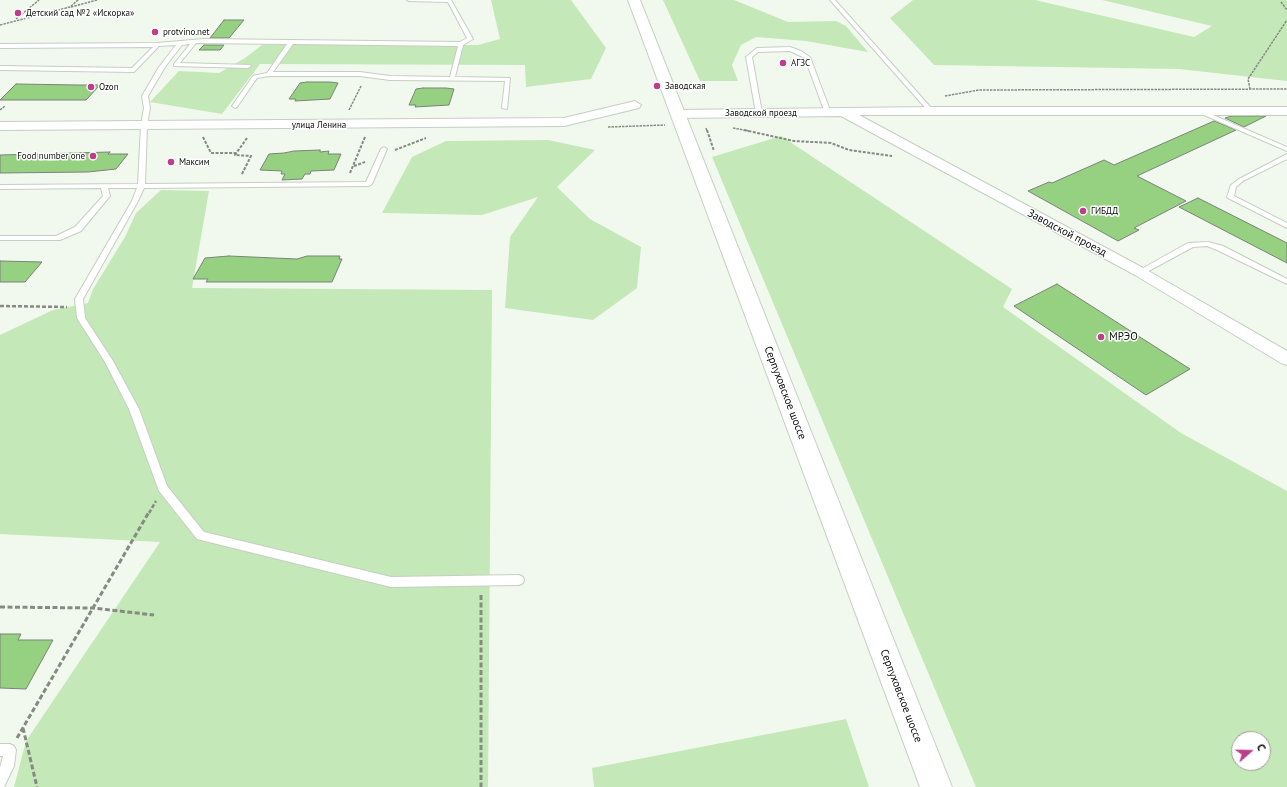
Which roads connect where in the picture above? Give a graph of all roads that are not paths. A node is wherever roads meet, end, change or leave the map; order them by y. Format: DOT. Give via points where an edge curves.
graph roads {
  1 [pos="409,0"];
  2 [pos="449,0"];
  3 [pos="634,0"];
  4 [pos="832,0"];
  5 [pos="194,42"];
  6 [pos="291,42"];
  7 [pos="180,43"];
  8 [pos="461,44"];
  9 [pos="157,45"];
  10 [pos="0,46"];
  11 [pos="248,66"];
  12 [pos="0,68"];
  13 [pos="269,74"];
  14 [pos="452,79"];
  15 [pos="635,105"];
  16 [pos="235,106"];
  17 [pos="505,108"];
  18 [pos="931,111"];
  19 [pos="1199,111"];
  20 [pos="1287,111"];
  21 [pos="759,113"];
  22 [pos="828,113"];
  23 [pos="844,113"];
  24 [pos="676,114"];
  25 [pos="144,125"];
  26 [pos="0,126"];
  27 [pos="1287,149"];
  28 [pos="387,150"];
  29 [pos="1287,156"];
  30 [pos="104,186"];
  31 [pos="141,186"];
  32 [pos="0,187"];
  33 [pos="1287,226"];
  34 [pos="0,238"];
  35 [pos="1140,272"];
  36 [pos="1287,282"];
  37 [pos="1287,360"];
  38 [pos="519,580"];
  39 [pos="5,750"];
  40 [pos="0,782"];
  41 [pos="936,787"];
  1 -- 2 [label="lane"];
  2 -- 8 [label="lane" via="470,39"];
  3 -- 24 [label="main road, Серпуховское шоссе"];
  4 -- 18 [label="lane"];
  5 -- 6 [label="lane"];
  5 -- 7 [label="lane"];
  5 -- 11 [label="lane" via="176,65"];
  6 -- 8 [label="lane"];
  6 -- 13 [label="lane"];
  7 -- 9 [label="lane"];
  7 -- 25 [label="lane" via="162,66 145,96"];
  8 -- 14 [label="lane"];
  9 -- 10 [label="lane"];
  9 -- 12 [label="lane" via="134,70"];
  13 -- 14 [label="lane"];
  13 -- 16 [label="lane" via="255,77"];
  14 -- 17 [label="lane" via="508,79"];
  15 -- 25 [label="street, улица Ленина" via="564,122"];
  18 -- 19 [label="street, Заводской проезд"];
  18 -- 23 [label="street, Заводской проезд"];
  19 -- 20 [label="street, Заводской проезд"];
  19 -- 27 [label="lane"];
  21 -- 22 [label="street, Заводской проезд"];
  21 -- 22 [label="lane" via="750,57 757,50 790,49 807,57"];
  21 -- 24 [label="street, Заводской проезд"];
  22 -- 23 [label="street, Заводской проезд"];
  23 -- 35 [label="street, Заводской проезд"];
  24 -- 41 [label="main road, Серпуховское шоссе"];
  25 -- 26 [label="street, улица Ленина"];
  25 -- 31 [label="lane"];
  28 -- 31 [label="lane" via="369,184"];
  29 -- 33 [label="lane" via="1241,180 1233,186 1230,196"];
  30 -- 31 [label="lane"];
  30 -- 32 [label="lane"];
  30 -- 34 [label="lane" via="107,196 78,229 57,238"];
  31 -- 38 [label="lane" via="80,299 81,318 109,361 134,409 163,488 201,536 391,582"];
  35 -- 36 [label="lane" via="1191,245 1203,244 1220,248"];
  35 -- 37 [label="street, Заводской проезд"];
  39 -- 40 [label="lane" via="8,766"];
}
